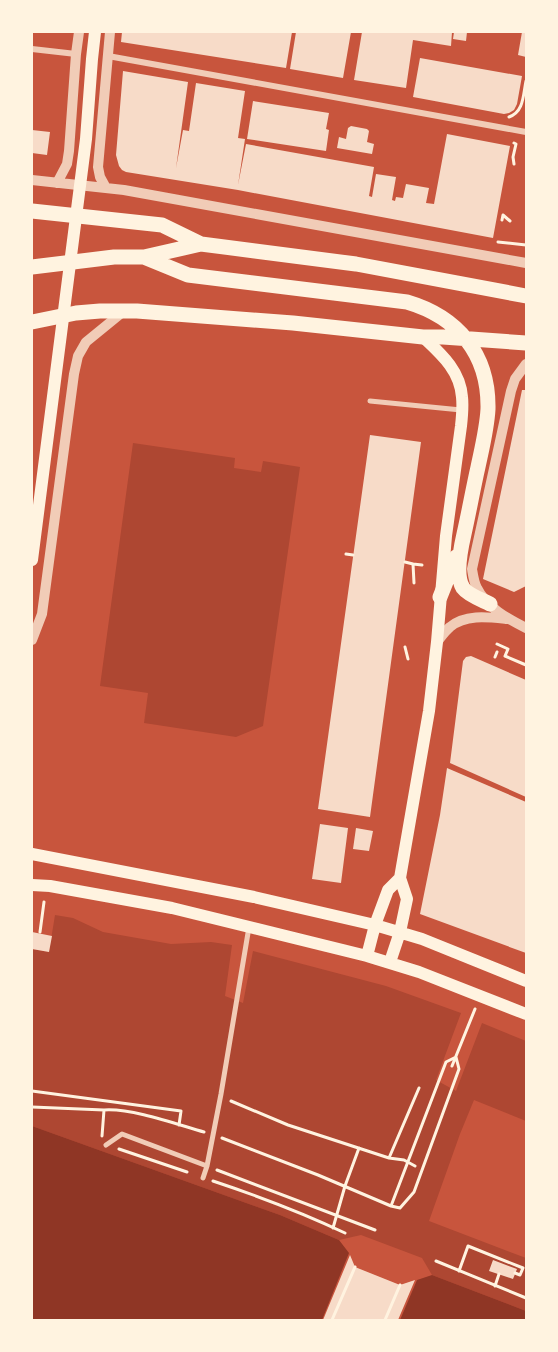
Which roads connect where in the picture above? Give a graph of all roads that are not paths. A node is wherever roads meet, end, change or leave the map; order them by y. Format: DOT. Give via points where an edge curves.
graph roads {
  1 [pos="79,32"];
  2 [pos="95,32"];
  3 [pos="110,32"];
  4 [pos="32,49"];
  5 [pos="76,54"];
  6 [pos="108,56"];
  7 [pos="526,132"];
  8 [pos="69,151"];
  9 [pos="99,154"];
  10 [pos="32,180"];
  11 [pos="57,183"];
  12 [pos="106,188"];
  13 [pos="32,211"];
  14 [pos="201,244"];
  15 [pos="144,257"];
  16 [pos="526,262"];
  17 [pos="32,267"];
  18 [pos="526,297"];
  19 [pos="124,310"];
  20 [pos="32,322"];
  21 [pos="423,338"];
  22 [pos="526,343"];
  23 [pos="526,364"];
  24 [pos="370,401"];
  25 [pos="462,410"];
  26 [pos="462,544"];
  27 [pos="32,560"];
  28 [pos="440,597"];
  29 [pos="490,604"];
  30 [pos="507,619"];
  31 [pos="526,627"];
  32 [pos="32,640"];
  33 [pos="437,642"];
  34 [pos="32,854"];
  35 [pos="32,876"];
  36 [pos="400,878"];
  37 [pos="32,885"];
  38 [pos="50,886"];
  39 [pos="375,925"];
  40 [pos="249,927"];
  41 [pos="400,932"];
  42 [pos="368,956"];
  43 [pos="390,962"];
  44 [pos="526,981"];
  45 [pos="526,1014"];
  46 [pos="106,1145"];
  47 [pos="207,1166"];
  48 [pos="203,1178"];
  1 -- 5 [label="street"];
  2 -- 27 [label="main road" via="86,139"];
  3 -- 6 [label="street"];
  4 -- 5 [label="street"];
  5 -- 8 [label="street"];
  6 -- 7 [label="street"];
  6 -- 9 [label="street"];
  8 -- 9 [label="street" via="78,162 86,163"];
  8 -- 11 [label="street"];
  9 -- 12 [label="street" via="98,168"];
  10 -- 11 [label="street"];
  11 -- 12 [label="street"];
  12 -- 16 [label="street"];
  13 -- 14 [label="highway" via="162,225"];
  14 -- 15 [label="highway"];
  14 -- 18 [label="highway" via="356,264"];
  15 -- 17 [label="highway"];
  15 -- 26 [label="highway" via="188,275 394,299 442,317 462,334 481,364 488,396 487,423"];
  19 -- 20 [label="highway" via="76,313"];
  19 -- 21 [label="highway"];
  19 -- 32 [label="street" via="86,342 78,356 42,614"];
  21 -- 22 [label="highway"];
  21 -- 25 [label="main road" via="453,367 461,390"];
  23 -- 29 [label="street" via="511,391 472,569 477,589"];
  24 -- 25 [label="street"];
  25 -- 28 [label="main road"];
  26 -- 28 [label="highway"];
  26 -- 29 [label="highway" via="459,579 463,588"];
  28 -- 33 [label="main road"];
  29 -- 30 [label="street"];
  30 -- 31 [label="street"];
  30 -- 33 [label="street" via="462,620 450,626"];
  33 -- 36 [label="main road"];
  34 -- 39 [label="main road"];
  35 -- 38 [label="main road"];
  36 -- 39 [label="main road" via="388,891"];
  36 -- 41 [label="main road" via="407,899"];
  37 -- 38 [label="main road"];
  38 -- 40 [label="main road" via="172,908"];
  39 -- 41 [label="main road"];
  39 -- 42 [label="main road"];
  40 -- 42 [label="main road"];
  40 -- 47 [label="street"];
  41 -- 43 [label="main road"];
  41 -- 44 [label="main road"];
  42 -- 43 [label="main road"];
  43 -- 45 [label="main road"];
  46 -- 47 [label="street" via="122,1134"];
  47 -- 48 [label="street"];
}
